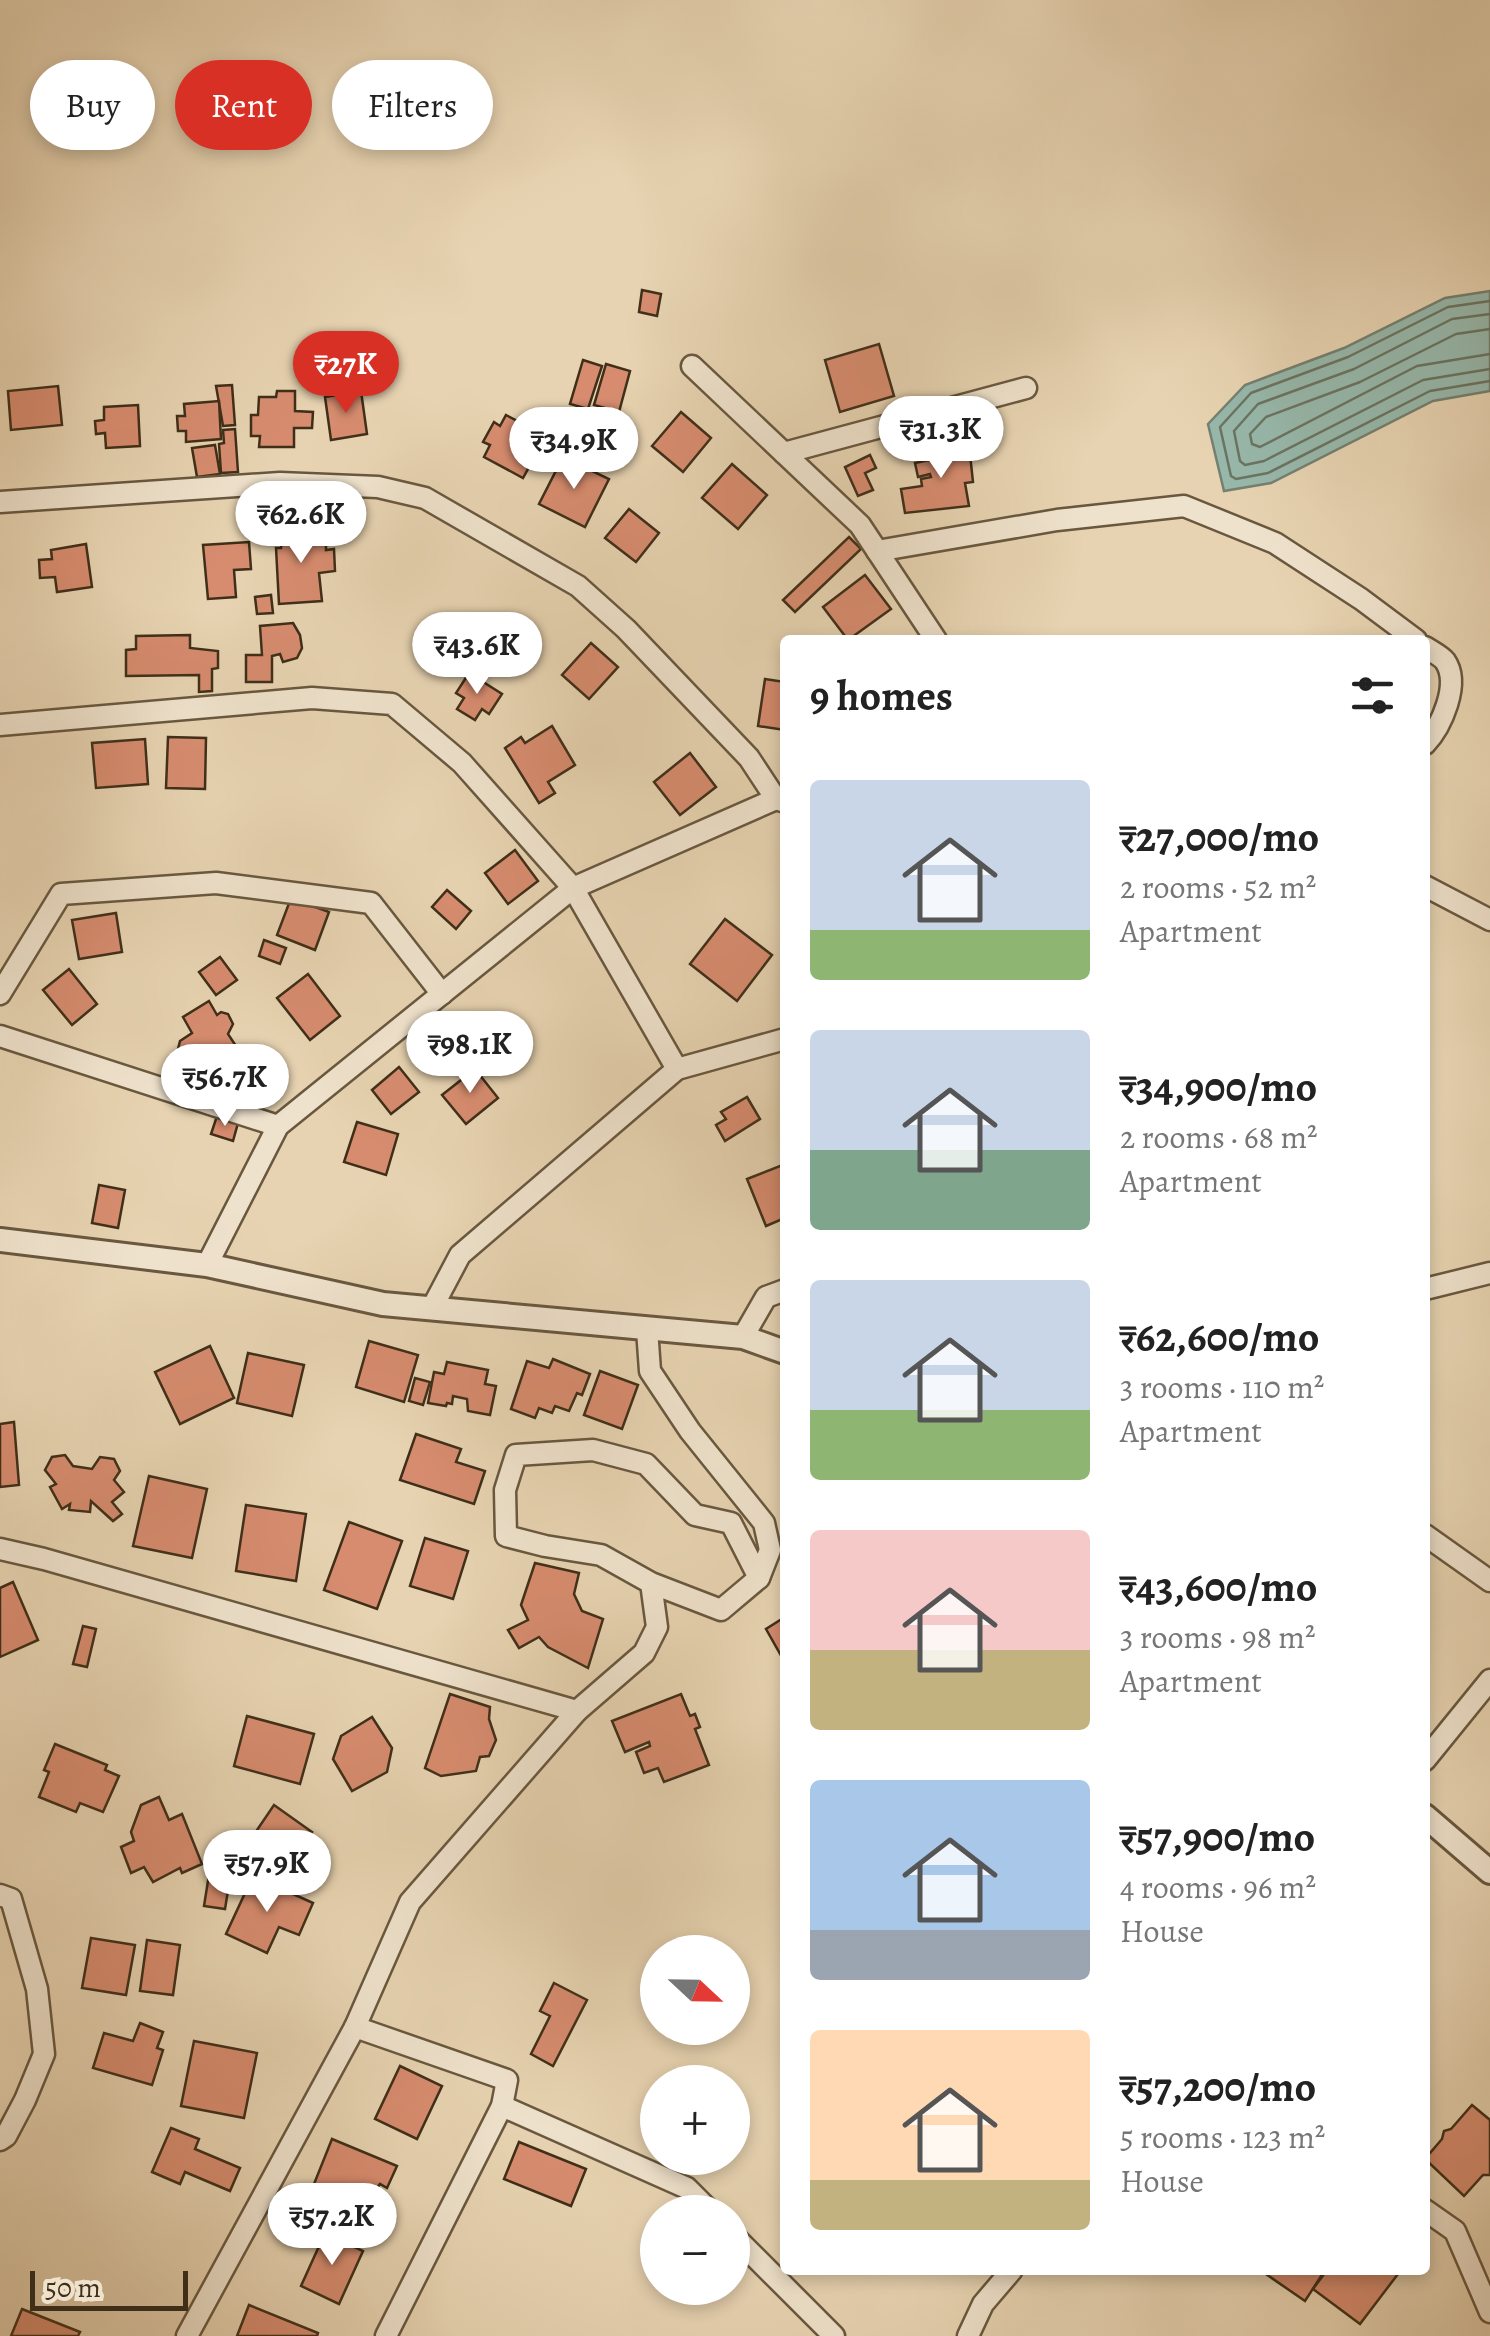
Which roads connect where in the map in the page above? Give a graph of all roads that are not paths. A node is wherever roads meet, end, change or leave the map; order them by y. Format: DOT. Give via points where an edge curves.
graph roads {
  1 [pos="692,366"];
  2 [pos="1026,388"];
  3 [pos="784,454"];
  4 [pos="0,502"];
  5 [pos="877,551"];
  6 [pos="933,635"];
  7 [pos="1409,635"];
  8 [pos="1430,650"];
  9 [pos="0,725"];
  10 [pos="1430,739"];
  11 [pos="780,799"];
  12 [pos="780,800"];
  13 [pos="573,888"];
  14 [pos="1430,889"];
  15 [pos="1490,920"];
  16 [pos="0,994"];
  17 [pos="442,994"];
  18 [pos="0,1036"];
  19 [pos="780,1040"];
  20 [pos="676,1070"];
  21 [pos="278,1126"];
  22 [pos="0,1240"];
  23 [pos="207,1266"];
  24 [pos="1490,1273"];
  25 [pos="1430,1288"];
  26 [pos="780,1292"];
  27 [pos="432,1308"];
  28 [pos="646,1329"];
  29 [pos="743,1337"];
  30 [pos="780,1350"];
  31 [pos="1430,1539"];
  32 [pos="0,1550"];
  33 [pos="778,1558"];
  34 [pos="759,1578"];
  35 [pos="1490,1581"];
  36 [pos="651,1583"];
  37 [pos="1490,1680"];
  38 [pos="577,1711"];
  39 [pos="1430,1754"];
  40 [pos="1430,1820"];
  41 [pos="1490,1872"];
  42 [pos="0,1894"];
  43 [pos="354,2026"];
  44 [pos="502,2106"];
  45 [pos="0,2140"];
  46 [pos="694,2195"];
  47 [pos="1430,2214"];
  48 [pos="750,2252"];
  49 [pos="1008,2275"];
  50 [pos="1490,2312"];
  51 [pos="187,2336"];
  52 [pos="386,2336"];
  53 [pos="834,2336"];
  54 [pos="968,2336"];
  1 -- 3 [label="street"];
  2 -- 3 [label="street"];
  3 -- 5 [label="street" via="860,525"];
  4 -- 11 [label="street" via="280,483 378,486 425,498 578,586 749,758"];
  5 -- 6 [label="street"];
  5 -- 7 [label="street" via="1184,506 1275,543"];
  8 -- 10 [label="street" via="1446,662 1452,684"];
  9 -- 13 [label="street" via="312,698 392,704 462,762"];
  12 -- 13 [label="street"];
  13 -- 17 [label="street"];
  13 -- 20 [label="street"];
  14 -- 15 [label="street"];
  16 -- 17 [label="street" via="62,894 216,883 372,903"];
  17 -- 21 [label="street"];
  18 -- 21 [label="street"];
  19 -- 20 [label="street"];
  20 -- 27 [label="street" via="460,1256"];
  21 -- 23 [label="street"];
  22 -- 23 [label="street"];
  23 -- 27 [label="street" via="383,1304"];
  24 -- 25 [label="street"];
  26 -- 29 [label="street" via="766,1297"];
  27 -- 28 [label="street"];
  28 -- 29 [label="street"];
  28 -- 33 [label="street" via="650,1372 764,1523"];
  29 -- 30 [label="street"];
  31 -- 35 [label="street"];
  32 -- 38 [label="street"];
  33 -- 34 [label="street"];
  34 -- 36 [label="street" via="721,1610"];
  34 -- 36 [label="street" via="731,1523 695,1514 646,1464 593,1450 516,1455 505,1490 506,1536 601,1555"];
  36 -- 38 [label="street" via="657,1627 644,1653"];
  37 -- 39 [label="street"];
  38 -- 43 [label="street" via="410,1902"];
  40 -- 41 [label="street"];
  42 -- 45 [label="street" via="11,1899 32,1971 44,2054"];
  43 -- 44 [label="street" via="507,2080"];
  43 -- 51 [label="street"];
  44 -- 46 [label="street"];
  44 -- 52 [label="street"];
  47 -- 50 [label="street" via="1454,2231"];
  48 -- 53 [label="street"];
  49 -- 54 [label="street"];
}
